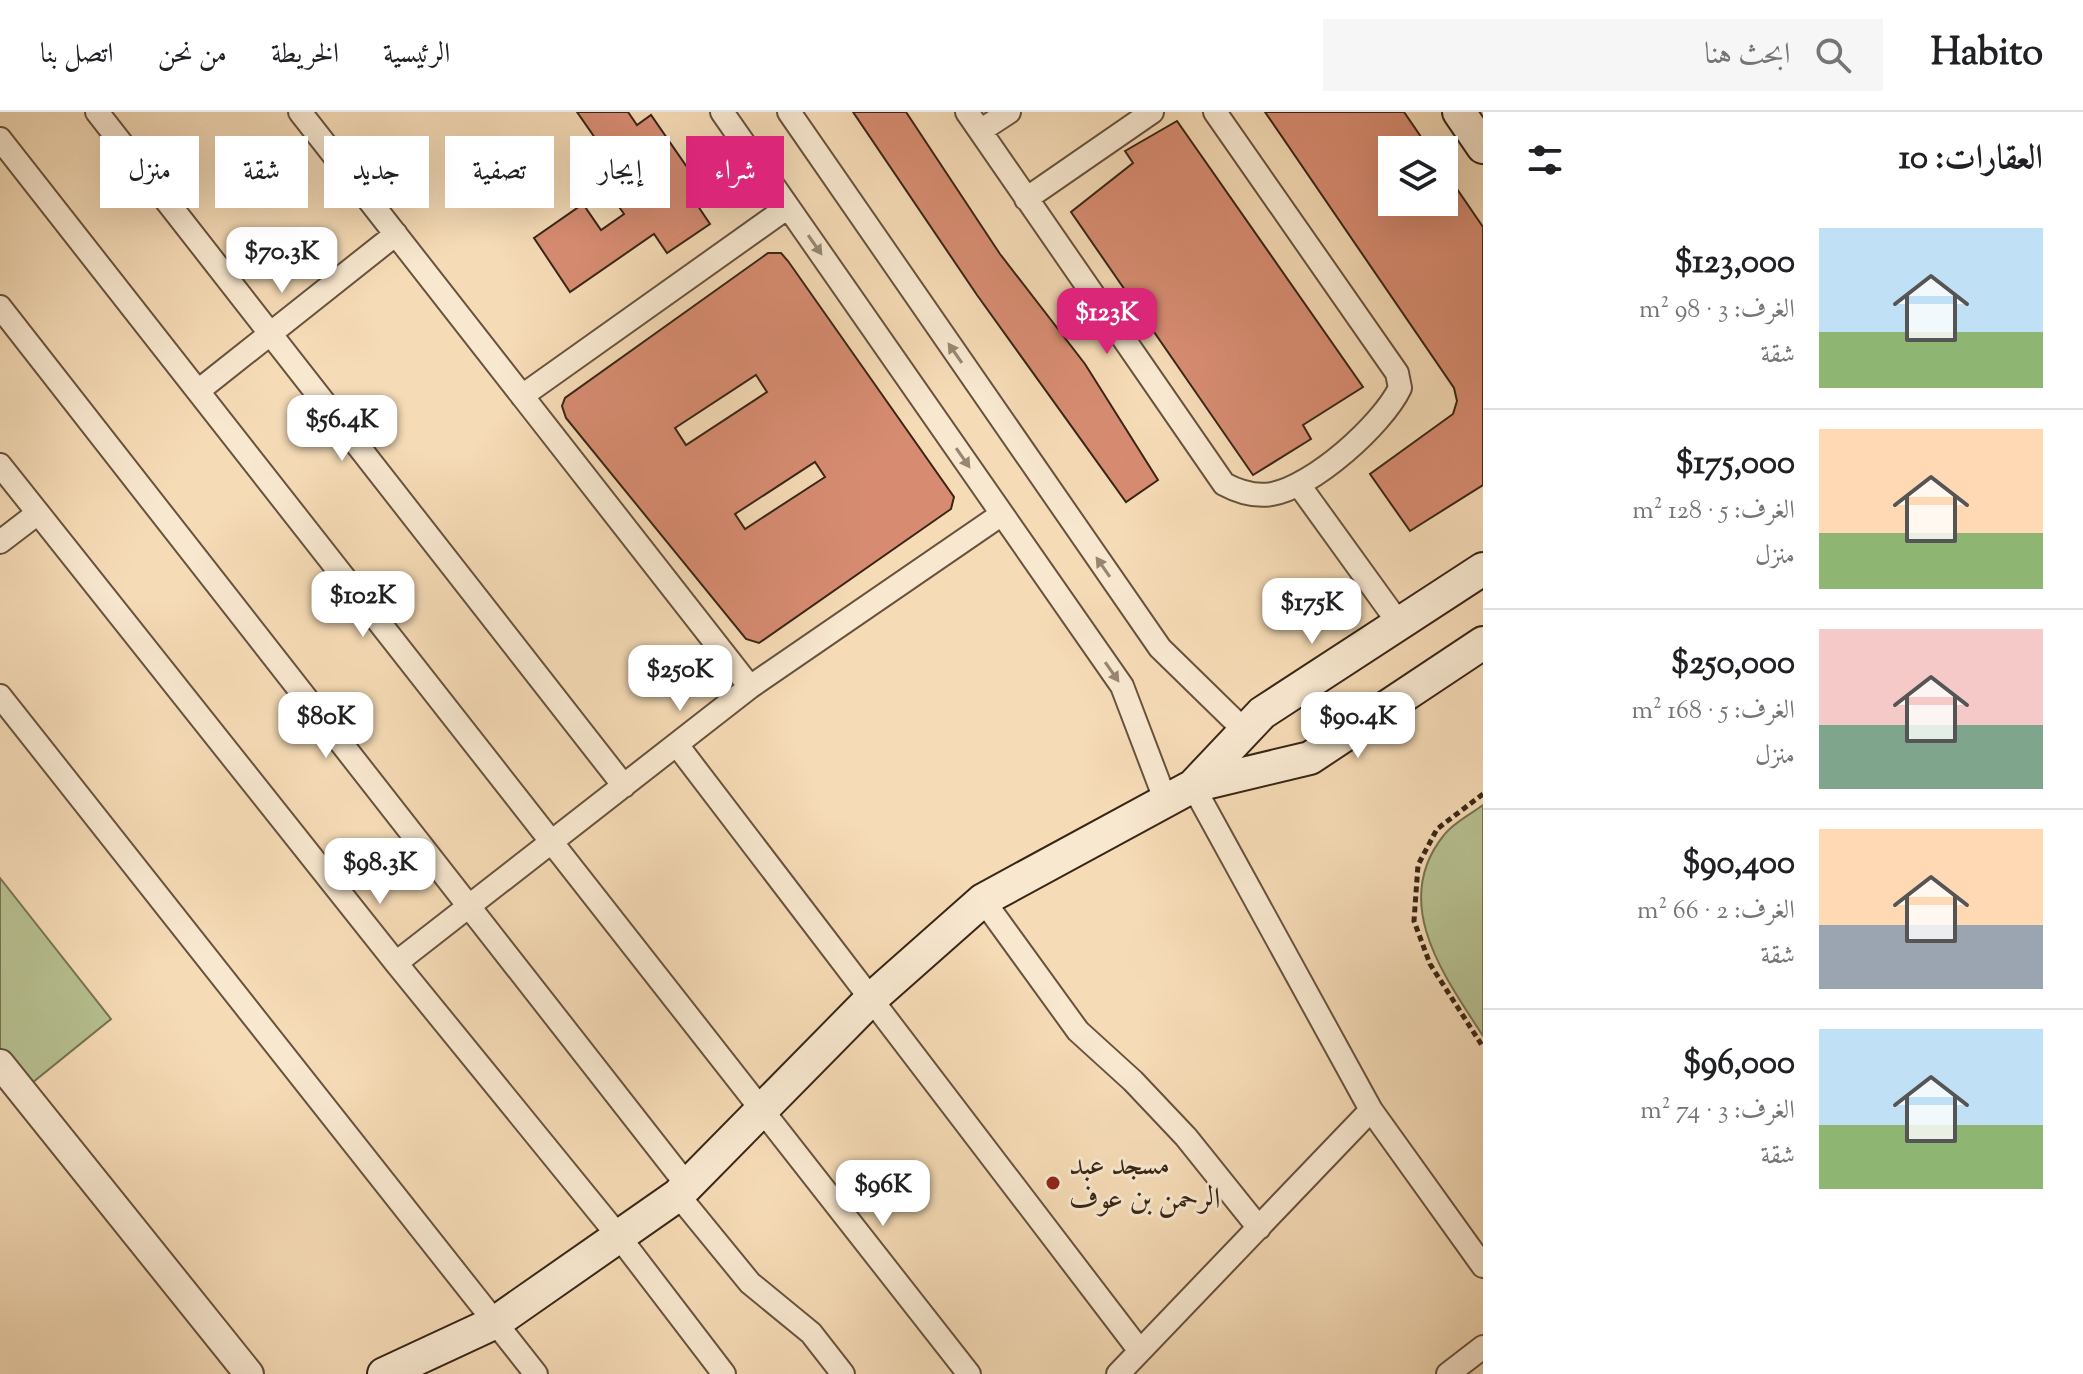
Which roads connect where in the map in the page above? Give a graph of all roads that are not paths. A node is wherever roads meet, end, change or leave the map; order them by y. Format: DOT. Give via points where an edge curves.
graph roads {
  1 [pos="97,112"];
  2 [pos="300,112"];
  3 [pos="722,112"];
  4 [pos="789,112"];
  5 [pos="1009,112"];
  6 [pos="1152,112"];
  7 [pos="1215,112"];
  8 [pos="1459,112"];
  9 [pos="974,121"];
  10 [pos="0,139"];
  11 [pos="1483,147"];
  12 [pos="1026,199"];
  13 [pos="788,207"];
  14 [pos="396,234"];
  15 [pos="0,307"];
  16 [pos="270,334"];
  17 [pos="198,391"];
  18 [pos="522,396"];
  19 [pos="0,465"];
  20 [pos="1299,485"];
  21 [pos="38,513"];
  22 [pos="1002,514"];
  23 [pos="0,542"];
  24 [pos="1483,569"];
  25 [pos="1398,622"];
  26 [pos="1483,643"];
  27 [pos="750,687"];
  28 [pos="3,705"];
  29 [pos="1245,731"];
  30 [pos="677,745"];
  31 [pos="624,786"];
  32 [pos="1179,793"];
  33 [pos="551,842"];
  34 [pos="983,900"];
  35 [pos="469,906"];
  36 [pos="396,963"];
  37 [pos="870,1000"];
  38 [pos="0,1064"];
  39 [pos="761,1110"];
  40 [pos="1371,1110"];
  41 [pos="682,1190"];
  42 [pos="1259,1228"];
  43 [pos="620,1238"];
  44 [pos="1483,1266"];
  45 [pos="496,1322"];
  46 [pos="1483,1347"];
  47 [pos="1140,1351"];
  48 [pos="249,1374"];
  49 [pos="384,1374"];
  50 [pos="536,1374"];
  51 [pos="724,1374"];
  52 [pos="843,1374"];
  53 [pos="969,1374"];
  54 [pos="1118,1374"];
  55 [pos="1448,1374"];
  1 -- 16 [label="street"];
  2 -- 14 [label="street"];
  3 -- 13 [label="street"];
  29 -- 4 [label="street, one-way" via="1160,648"];
  5 -- 9 [label="street"];
  6 -- 12 [label="street"];
  7 -- 20 [label="street" via="1397,373 1400,388 1384,415"];
  8 -- 11 [label="main road"];
  9 -- 12 [label="street"];
  10 -- 17 [label="street"];
  12 -- 20 [label="street" via="1224,484 1240,493 1270,495"];
  13 -- 18 [label="street"];
  13 -- 22 [label="street, one-way"];
  14 -- 16 [label="street"];
  14 -- 18 [label="street"];
  15 -- 35 [label="street"];
  16 -- 17 [label="street"];
  16 -- 31 [label="street"];
  17 -- 33 [label="street"];
  18 -- 27 [label="street"];
  19 -- 21 [label="street"];
  20 -- 25 [label="street"];
  21 -- 23 [label="street"];
  21 -- 36 [label="street"];
  22 -- 27 [label="street"];
  22 -- 32 [label="street, one-way" via="1122,686"];
  24 -- 25 [label="main road"];
  25 -- 29 [label="main road" via="1262,713"];
  26 -- 32 [label="main road" via="1310,758"];
  27 -- 30 [label="street"];
  28 -- 45 [label="street"];
  29 -- 32 [label="main road"];
  30 -- 31 [label="street"];
  30 -- 37 [label="street"];
  31 -- 33 [label="street"];
  32 -- 34 [label="main road"];
  32 -- 40 [label="street"];
  33 -- 35 [label="street"];
  33 -- 39 [label="street"];
  34 -- 37 [label="main road"];
  34 -- 42 [label="street" via="1078,1031 1186,1137"];
  35 -- 36 [label="street"];
  35 -- 41 [label="street"];
  36 -- 43 [label="street"];
  37 -- 39 [label="main road"];
  37 -- 47 [label="street"];
  38 -- 48 [label="street"];
  39 -- 41 [label="main road"];
  39 -- 53 [label="street"];
  40 -- 42 [label="street"];
  40 -- 44 [label="street"];
  41 -- 43 [label="main road"];
  41 -- 52 [label="street" via="750,1283 811,1333"];
  42 -- 47 [label="street"];
  43 -- 45 [label="main road"];
  43 -- 51 [label="street"];
  45 -- 49 [label="main road"];
  45 -- 50 [label="street"];
  46 -- 55 [label="street"];
  47 -- 54 [label="street"];
}
